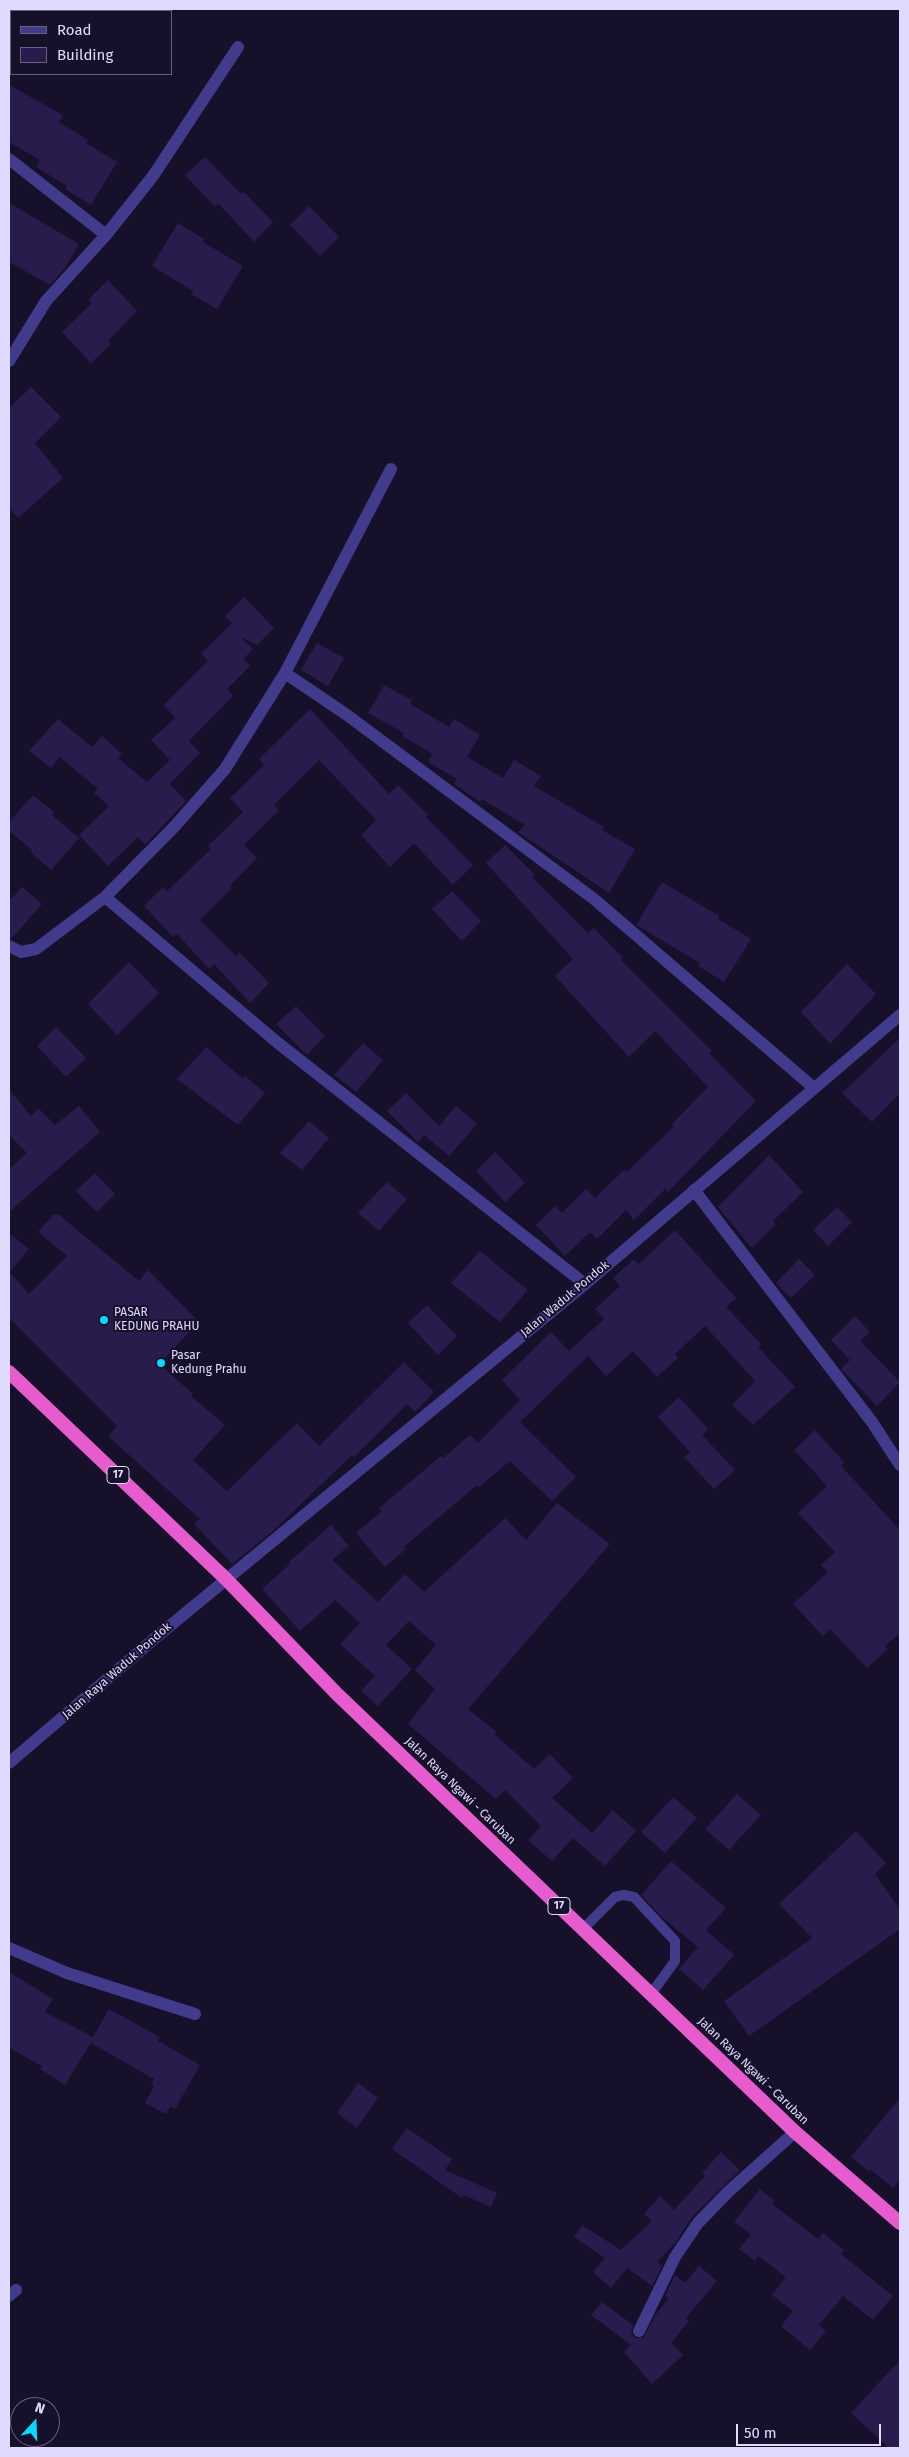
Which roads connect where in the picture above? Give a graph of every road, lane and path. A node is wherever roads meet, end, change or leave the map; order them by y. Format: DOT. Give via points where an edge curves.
graph roads {
  1 [pos="238,46"];
  2 [pos="9,158"];
  3 [pos="106,235"];
  4 [pos="9,361"];
  5 [pos="391,469"];
  6 [pos="284,672"];
  7 [pos="105,897"];
  8 [pos="9,946"];
  9 [pos="900,1015"];
  10 [pos="814,1088"];
  11 [pos="694,1190"];
  12 [pos="585,1284"];
  13 [pos="9,1372"];
  14 [pos="900,1465"];
  15 [pos="226,1579"];
  16 [pos="9,1762"];
  17 [pos="583,1929"];
  18 [pos="9,1948"];
  19 [pos="651,1994"];
  20 [pos="195,2014"];
  21 [pos="795,2132"];
  22 [pos="900,2223"];
  23 [pos="640,2331"];
  1 -- 3 [label="street" via="153,176"];
  2 -- 3 [label="street"];
  3 -- 4 [label="street" via="46,301"];
  5 -- 6 [label="street"];
  6 -- 7 [label="street" via="225,769 175,826"];
  6 -- 10 [label="street" via="594,899"];
  7 -- 8 [label="street" via="36,949 21,952"];
  7 -- 12 [label="street" via="278,1043"];
  9 -- 10 [label="street, Jalan Waduk Pondok"];
  10 -- 11 [label="street, Jalan Waduk Pondok"];
  11 -- 12 [label="street, Jalan Waduk Pondok"];
  11 -- 14 [label="street" via="872,1422"];
  12 -- 15 [label="street, Jalan Waduk Pondok"];
  13 -- 15 [label="highway, Jalan Raya Ngawi - Caruban / 17"];
  15 -- 16 [label="street, Jalan Raya Waduk Pondok"];
  15 -- 17 [label="highway, Jalan Raya Ngawi - Caruban / 17" via="337,1694"];
  17 -- 19 [label="highway, Jalan Raya Ngawi - Caruban / 17"];
  17 -- 19 [label="lane" via="615,1897 634,1898 675,1941 675,1962"];
  18 -- 20 [label="street" via="67,1972"];
  19 -- 21 [label="highway, Jalan Raya Ngawi - Caruban / 17"];
  21 -- 22 [label="highway, Jalan Raya Ngawi - Caruban / 17"];
  21 -- 23 [label="street" via="698,2223 675,2257"];
}
